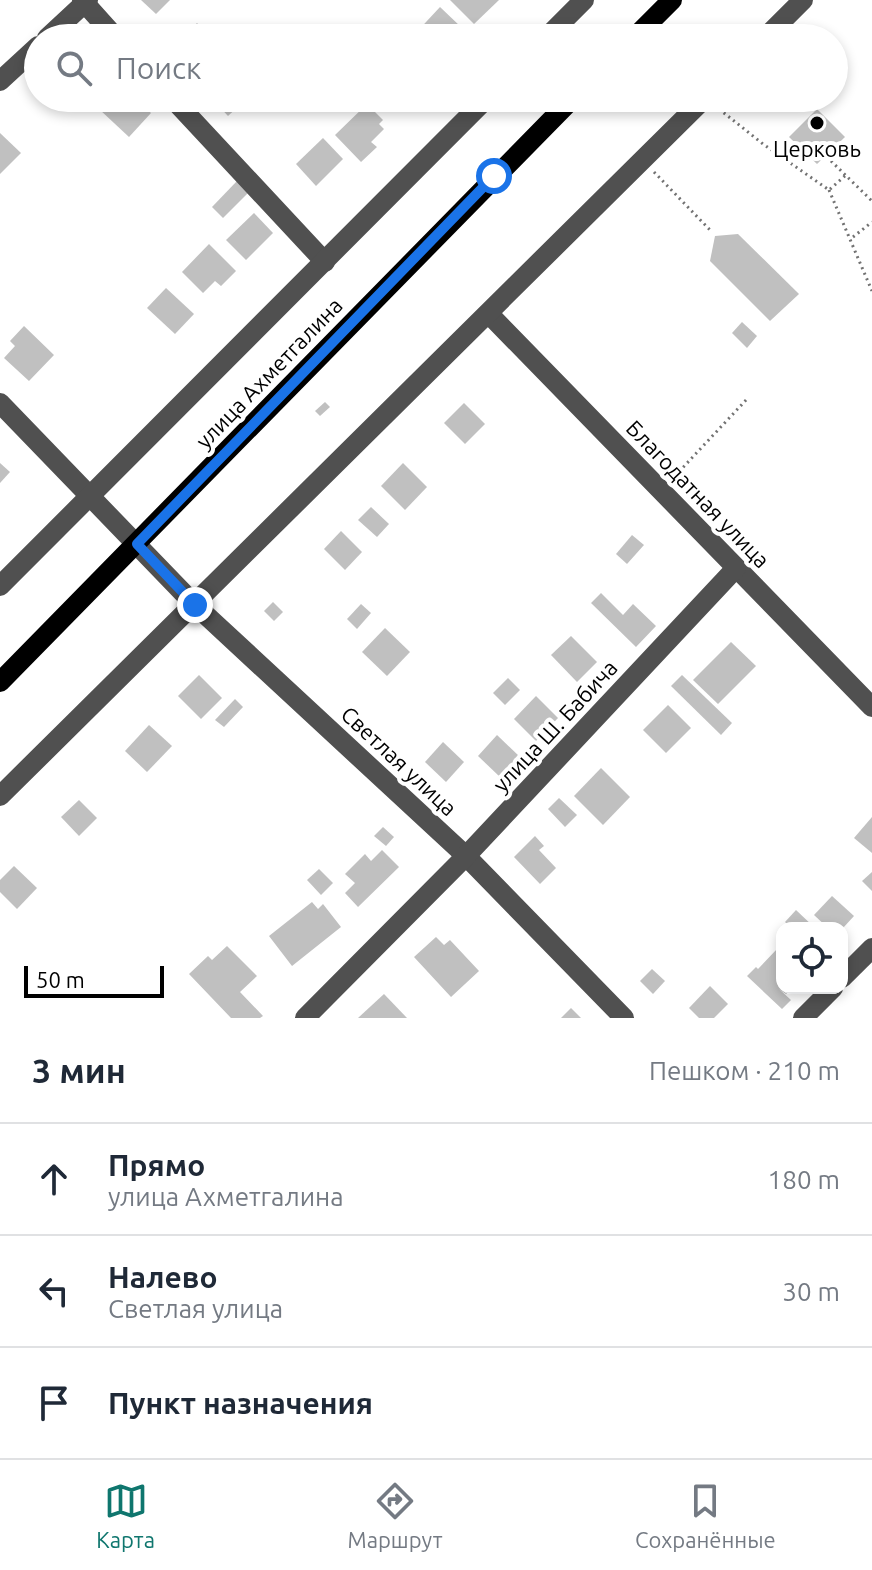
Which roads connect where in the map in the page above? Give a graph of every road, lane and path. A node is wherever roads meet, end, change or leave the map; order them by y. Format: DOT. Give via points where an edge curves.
graph roads {
  1 [pos="584,0"];
  2 [pos="672,0"];
  3 [pos="803,0"];
  4 [pos="85,1"];
  5 [pos="61,24"];
  6 [pos="104,24"];
  7 [pos="560,24"];
  8 [pos="648,24"];
  9 [pos="779,24"];
  10 [pos="24,59"];
  11 [pos="0,81"];
  12 [pos="185,112"];
  13 [pos="473,112"];
  14 [pos="559,112"];
  15 [pos="698,112"];
  16 [pos="722,112"];
  17 [pos="831,161"];
  18 [pos="650,168"];
  19 [pos="846,175"];
  20 [pos="829,190"];
  21 [pos="872,201"];
  22 [pos="872,222"];
  23 [pos="710,230"];
  24 [pos="852,238"];
  25 [pos="325,262"];
  26 [pos="872,291"];
  27 [pos="489,314"];
  28 [pos="747,399"];
  29 [pos="0,403"];
  30 [pos="661,490"];
  31 [pos="90,497"];
  32 [pos="137,544"];
  33 [pos="736,568"];
  34 [pos="0,586"];
  35 [pos="195,605"];
  36 [pos="0,682"];
  37 [pos="872,707"];
  38 [pos="0,796"];
  39 [pos="466,856"];
  40 [pos="872,948"];
  41 [pos="848,972"];
  42 [pos="827,994"];
  43 [pos="305,1018"];
  44 [pos="624,1018"];
  45 [pos="803,1018"];
  1 -- 7 [label="street"];
  2 -- 8 [label="main road"];
  3 -- 9 [label="street"];
  4 -- 5 [label="street"];
  4 -- 6 [label="street"];
  10 -- 11 [label="street"];
  12 -- 25 [label="street"];
  13 -- 25 [label="street"];
  14 -- 32 [label="main road, улица Ахметгалина"];
  15 -- 27 [label="street"];
  16 -- 20 [label="path"];
  17 -- 19 [label="path"];
  18 -- 23 [label="path"];
  19 -- 20 [label="path"];
  19 -- 21 [label="path"];
  20 -- 24 [label="path"];
  22 -- 24 [label="path"];
  24 -- 26 [label="path"];
  25 -- 31 [label="street"];
  27 -- 30 [label="street, Благодатная улица"];
  27 -- 35 [label="street"];
  28 -- 30 [label="path"];
  29 -- 31 [label="street, Светлая улица"];
  30 -- 33 [label="street, Благодатная улица"];
  31 -- 32 [label="street, Светлая улица"];
  31 -- 34 [label="street"];
  32 -- 35 [label="street, Светлая улица"];
  32 -- 36 [label="main road, улица Ахметгалина"];
  33 -- 37 [label="street, Благодатная улица"];
  33 -- 39 [label="street, улица Ш. Бабича"];
  35 -- 38 [label="street"];
  35 -- 39 [label="street, Светлая улица"];
  39 -- 43 [label="street, улица Ш. Бабича"];
  39 -- 44 [label="street, Светлая улица"];
  40 -- 41 [label="street"];
  42 -- 45 [label="street"];
}
